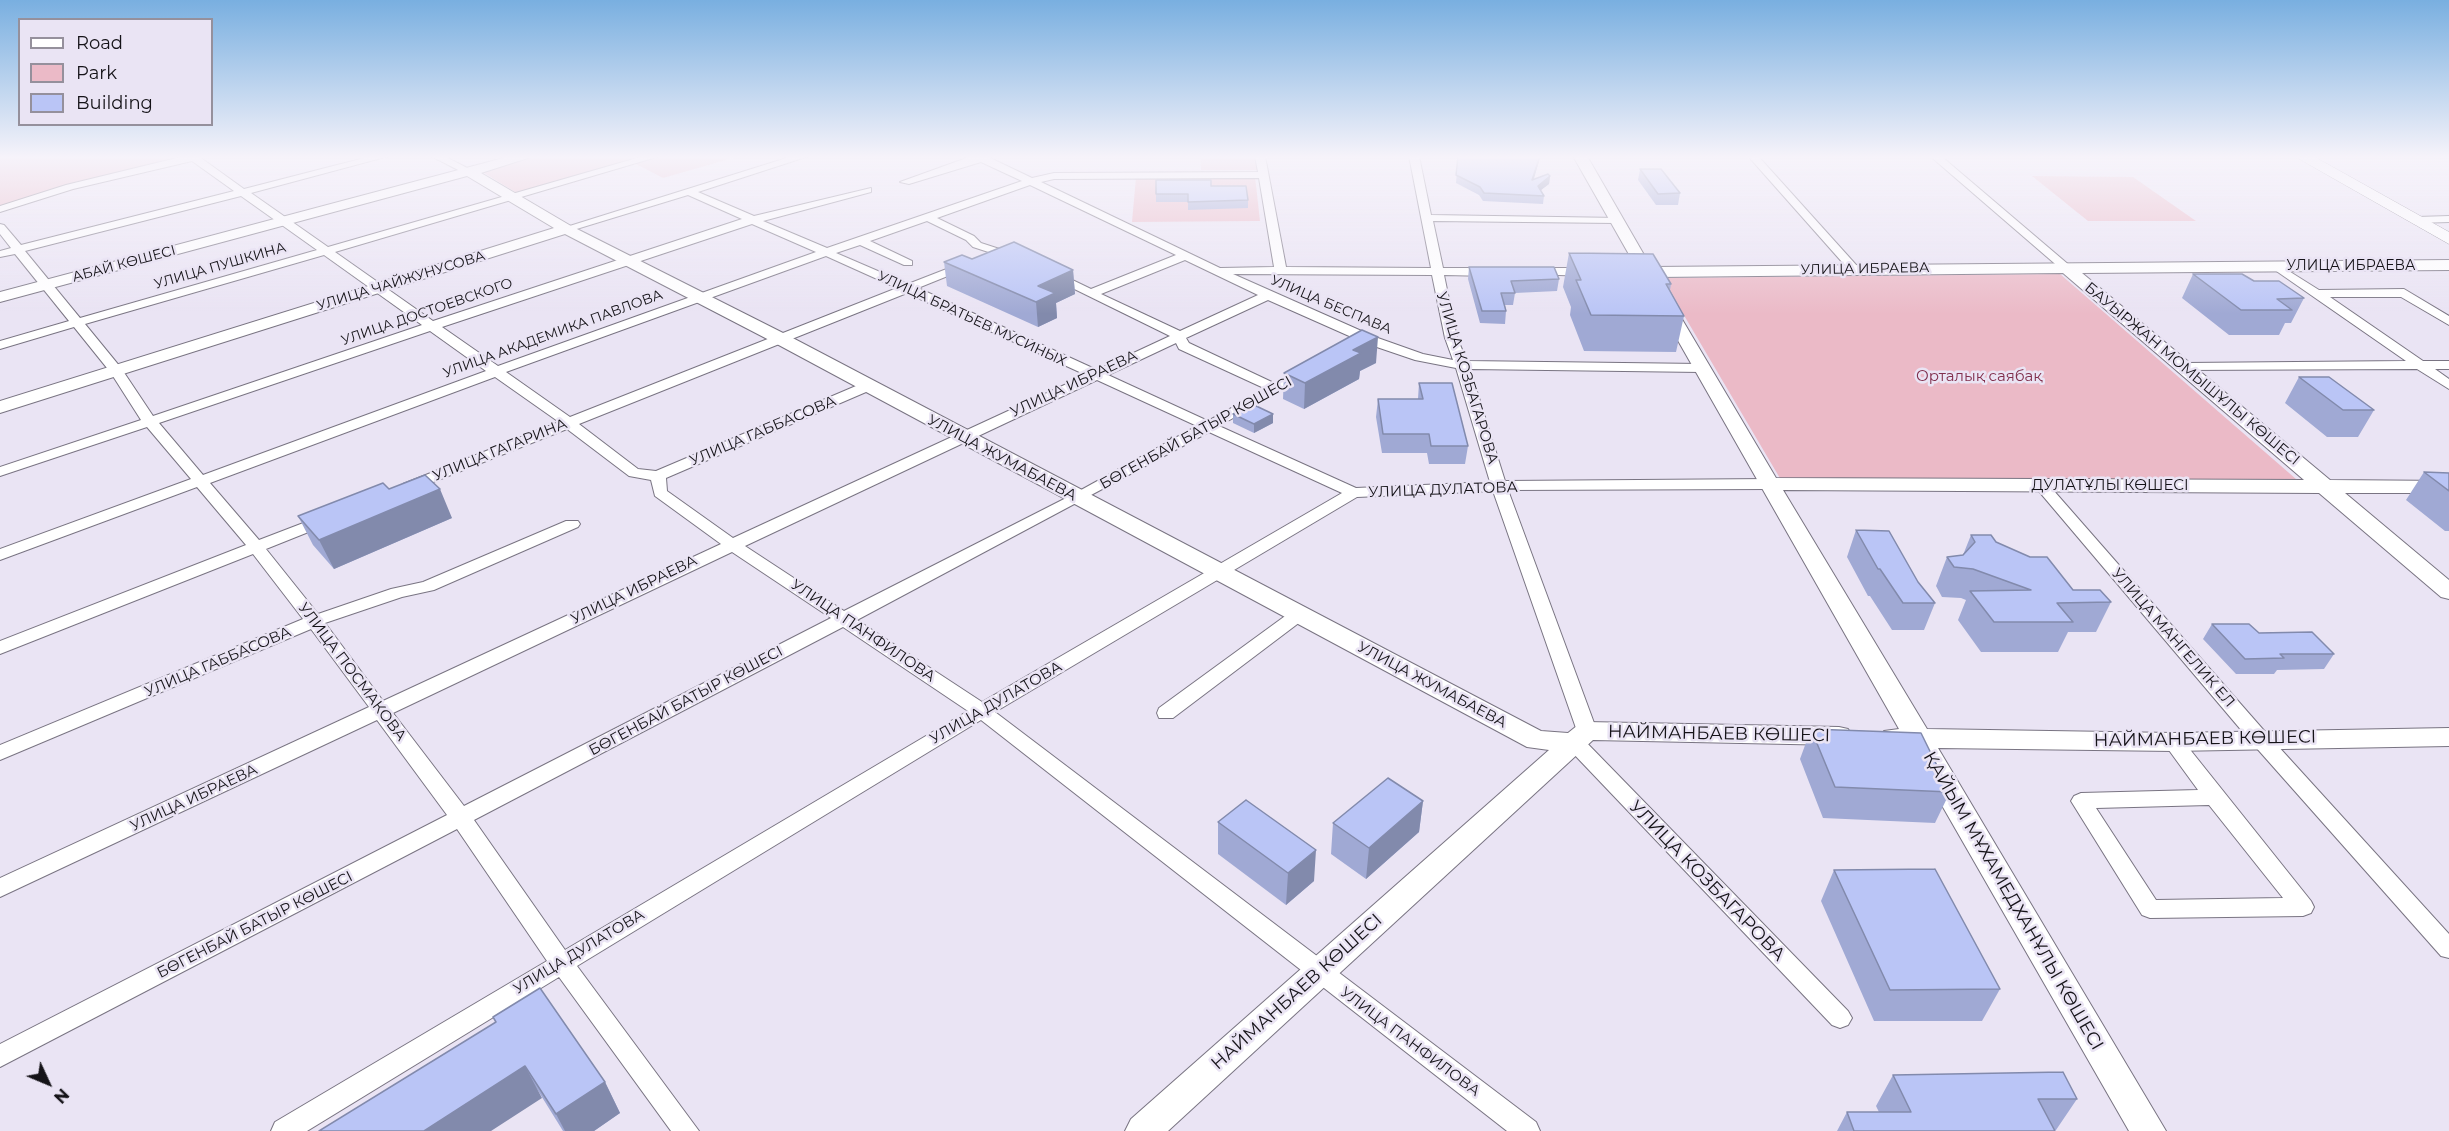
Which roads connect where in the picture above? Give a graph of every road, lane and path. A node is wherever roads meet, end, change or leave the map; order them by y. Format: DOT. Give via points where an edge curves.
graph roads {
  1 [pos="179,209"];
  2 [pos="266,209"];
  3 [pos="327,209"];
  4 [pos="470,209"];
  5 [pos="531,209"];
  6 [pos="630,209"];
  7 [pos="729,209"];
  8 [pos="797,209"];
  9 [pos="950,209"];
  10 [pos="1088,209"];
  11 [pos="1269,209"];
  12 [pos="1427,209"];
  13 [pos="1610,209"];
  14 [pos="1800,209"];
  15 [pos="1997,209"];
  16 [pos="2397,209"];
  17 [pos="926,217"];
  18 [pos="1429,218"];
  19 [pos="2449,219"];
  20 [pos="755,220"];
  21 [pos="1616,220"];
  22 [pos="2417,220"];
  23 [pos="281,221"];
  24 [pos="0,227"];
  25 [pos="566,229"];
  26 [pos="2449,239"];
  27 [pos="859,240"];
  28 [pos="18,250"];
  29 [pos="326,251"];
  30 [pos="1000,251"];
  31 [pos="825,253"];
  32 [pos="0,254"];
  33 [pos="1188,255"];
  34 [pos="628,259"];
  35 [pos="908,263"];
  36 [pos="2276,266"];
  37 [pos="2449,266"];
  38 [pos="2065,267"];
  39 [pos="1854,269"];
  40 [pos="1218,270"];
  41 [pos="1281,271"];
  42 [pos="1436,272"];
  43 [pos="1498,272"];
  44 [pos="1521,272"];
  45 [pos="1600,272"];
  46 [pos="1640,272"];
  47 [pos="46,285"];
  48 [pos="376,288"];
  49 [pos="907,288"];
  50 [pos="1090,294"];
  51 [pos="2315,294"];
  52 [pos="1268,295"];
  53 [pos="700,296"];
  54 [pos="0,297"];
  55 [pos="2449,321"];
  56 [pos="76,323"];
  57 [pos="431,326"];
  58 [pos="1178,335"];
  59 [pos="782,339"];
  60 [pos="1370,340"];
  61 [pos="0,345"];
  62 [pos="1349,351"];
  63 [pos="1460,365"];
  64 [pos="2420,365"];
  65 [pos="2449,365"];
  66 [pos="2186,367"];
  67 [pos="1317,368"];
  68 [pos="1701,368"];
  69 [pos="496,371"];
  70 [pos="116,372"];
  71 [pos="1094,375"];
  72 [pos="2449,385"];
  73 [pos="868,386"];
  74 [pos="1276,389"];
  75 [pos="0,407"];
  76 [pos="150,422"];
  77 [pos="569,423"];
  78 [pos="1207,426"];
  79 [pos="962,437"];
  80 [pos="0,472"];
  81 [pos="658,476"];
  82 [pos="200,482"];
  83 [pos="1770,484"];
  84 [pos="1499,486"];
  85 [pos="2042,486"];
  86 [pos="2327,486"];
  87 [pos="2449,487"];
  88 [pos="397,491"];
  89 [pos="1354,493"];
  90 [pos="1077,498"];
  91 [pos="342,513"];
  92 [pos="572,524"];
  93 [pos="731,544"];
  94 [pos="256,547"];
  95 [pos="0,555"];
  96 [pos="1220,574"];
  97 [pos="2449,591"];
  98 [pos="1298,615"];
  99 [pos="845,618"];
  100 [pos="314,621"];
  101 [pos="0,648"];
  102 [pos="381,711"];
  103 [pos="982,711"];
  104 [pos="1166,713"];
  105 [pos="1581,737"];
  106 [pos="2449,737"];
  107 [pos="1918,738"];
  108 [pos="2260,739"];
  109 [pos="2173,742"];
  110 [pos="0,753"];
  111 [pos="2214,797"];
  112 [pos="461,818"];
  113 [pos="0,888"];
  114 [pos="2449,950"];
  115 [pos="561,962"];
  116 [pos="1318,973"];
  117 [pos="1840,1018"];
  118 [pos="0,1056"];
  119 [pos="284,1131"];
  120 [pos="686,1131"];
  121 [pos="1143,1131"];
  122 [pos="1527,1131"];
  123 [pos="2148,1131"];
  1 -- 28 [label="street"];
  2 -- 23 [label="street"];
  3 -- 23 [label="street, АБАЙ КӨШЕСІ"];
  4 -- 29 [label="street, УЛИЦА ПУШКИНА"];
  5 -- 25 [label="street, УЛИЦА ЖУМАБАЕВА"];
  6 -- 25 [label="street, УЛИЦА ЧАЙЖУНУСОВА"];
  7 -- 20 [label="street, УЛИЦА БРАТЬЕВ МУСИНЫХ"];
  8 -- 20 [label="street, УЛИЦА ДОСТОЕВСКОГО"];
  9 -- 17 [label="street, УЛИЦА АКАДЕМИКА ПАВЛОВА"];
  10 -- 33 [label="street, УЛИЦА БЕСПАВА"];
  11 -- 41 [label="street"];
  12 -- 18 [label="street, УЛИЦА КОЗБАГАРОВА"];
  13 -- 21 [label="street, ҚАЙЫМ МҰХАМЕДХАНҰЛЫ КӨШЕСІ"];
  14 -- 39 [label="street"];
  15 -- 38 [label="street, БАУЫРЖАН МОМЫШҰЛЫ КӨШЕСІ"];
  16 -- 22 [label="main road"];
  17 -- 27 [label="street, УЛИЦА АКАДЕМИКА ПАВЛОВА"];
  17 -- 30 [label="street" via="970,238 977,246"];
  18 -- 21 [label="street"];
  18 -- 42 [label="street, УЛИЦА КОЗБАГАРОВА"];
  19 -- 22 [label="street"];
  20 -- 31 [label="street, УЛИЦА БРАТЬЕВ МУСИНЫХ"];
  20 -- 34 [label="street, УЛИЦА ДОСТОЕВСКОГО"];
  21 -- 46 [label="street, ҚАЙЫМ МҰХАМЕДХАНҰЛЫ КӨШЕСІ"];
  22 -- 26 [label="main road"];
  23 -- 29 [label="street"];
  23 -- 47 [label="street, АБАЙ КӨШЕСІ"];
  24 -- 28 [label="street, УЛИЦА ПОСМАКОВА"];
  25 -- 34 [label="street, УЛИЦА ЖУМАБАЕВА"];
  25 -- 48 [label="street, УЛИЦА ЧАЙЖУНУСОВА"];
  27 -- 31 [label="street, УЛИЦА АКАДЕМИКА ПАВЛОВА"];
  27 -- 35 [label="street"];
  28 -- 32 [label="street"];
  28 -- 47 [label="street, УЛИЦА ПОСМАКОВА"];
  29 -- 48 [label="street"];
  29 -- 56 [label="street, УЛИЦА ПУШКИНА"];
  30 -- 49 [label="street, УЛИЦА ГАГАРИНА"];
  30 -- 50 [label="street"];
  31 -- 49 [label="street, УЛИЦА БРАТЬЕВ МУСИНЫХ"];
  31 -- 53 [label="street, УЛИЦА АКАДЕМИКА ПАВЛОВА"];
  33 -- 40 [label="street, УЛИЦА БЕСПАВА"];
  33 -- 50 [label="street"];
  34 -- 53 [label="street, УЛИЦА ЖУМАБАЕВА"];
  34 -- 57 [label="street, УЛИЦА ДОСТОЕВСКОГО"];
  36 -- 37 [label="street, УЛИЦА ИБРАЕВА"];
  36 -- 38 [label="street, УЛИЦА ИБРАЕВА"];
  36 -- 51 [label="street"];
  38 -- 39 [label="street, УЛИЦА ИБРАЕВА"];
  38 -- 66 [label="street, БАУЫРЖАН МОМЫШҰЛЫ КӨШЕСІ"];
  39 -- 46 [label="street, УЛИЦА ИБРАЕВА"];
  40 -- 41 [label="street"];
  40 -- 52 [label="street, УЛИЦА БЕСПАВА"];
  41 -- 42 [label="street"];
  42 -- 43 [label="street"];
  42 -- 63 [label="street, УЛИЦА КОЗБАГАРОВА"];
  44 -- 45 [label="street"];
  46 -- 68 [label="street, ҚАЙЫМ МҰХАМЕДХАНҰЛЫ КӨШЕСІ"];
  47 -- 54 [label="street, АБАЙ КӨШЕСІ"];
  47 -- 56 [label="street, УЛИЦА ПОСМАКОВА"];
  48 -- 57 [label="street"];
  48 -- 70 [label="street, УЛИЦА ЧАЙЖУНУСОВА"];
  49 -- 59 [label="street, УЛИЦА ГАГАРИНА"];
  49 -- 71 [label="street, УЛИЦА БРАТЬЕВ МУСИНЫХ"];
  50 -- 58 [label="street"];
  51 -- 55 [label="street" via="2404,293"];
  51 -- 64 [label="street"];
  52 -- 58 [label="street, УЛИЦА ИБРАЕВА"];
  52 -- 60 [label="street, УЛИЦА БЕСПАВА"];
  53 -- 59 [label="street, УЛИЦА ЖУМАБАЕВА"];
  53 -- 69 [label="street, УЛИЦА АКАДЕМИКА ПАВЛОВА"];
  56 -- 61 [label="street, УЛИЦА ПУШКИНА"];
  56 -- 70 [label="street, УЛИЦА ПОСМАКОВА"];
  57 -- 69 [label="street"];
  57 -- 76 [label="street, УЛИЦА ДОСТОЕВСКОГО"];
  58 -- 71 [label="street, УЛИЦА ИБРАЕВА"];
  58 -- 74 [label="street" via="1184,346"];
  59 -- 73 [label="street, УЛИЦА ЖУМАБАЕВА"];
  59 -- 77 [label="street, УЛИЦА ГАГАРИНА"];
  60 -- 62 [label="street"];
  60 -- 63 [label="street, УЛИЦА БЕСПАВА"];
  63 -- 68 [label="street, УЛИЦА БЕСПАВА"];
  63 -- 84 [label="street, УЛИЦА КОЗБАГАРОВА" via="1472,392"];
  64 -- 65 [label="street"];
  64 -- 66 [label="street"];
  64 -- 72 [label="street"];
  66 -- 86 [label="street, БАУЫРЖАН МОМЫШҰЛЫ КӨШЕСІ"];
  67 -- 74 [label="street, БӨГЕНБАЙ БАТЫР КӨШЕСІ"];
  68 -- 83 [label="street, ҚАЙЫМ МҰХАМЕДХАНҰЛЫ КӨШЕСІ"];
  69 -- 77 [label="street"];
  69 -- 82 [label="street, УЛИЦА АКАДЕМИКА ПАВЛОВА"];
  70 -- 75 [label="street, УЛИЦА ЧАЙЖУНУСОВА"];
  70 -- 76 [label="street, УЛИЦА ПОСМАКОВА"];
  71 -- 78 [label="street, УЛИЦА БРАТЬЕВ МУСИНЫХ"];
  71 -- 79 [label="street, УЛИЦА ИБРАЕВА"];
  73 -- 79 [label="street, УЛИЦА ЖУМАБАЕВА"];
  73 -- 81 [label="street, УЛИЦА ГАББАСОВА"];
  74 -- 78 [label="street, БӨГЕНБАЙ БАТЫР КӨШЕСІ"];
  76 -- 80 [label="street, УЛИЦА ДОСТОЕВСКОГО"];
  76 -- 82 [label="street, УЛИЦА ПОСМАКОВА"];
  77 -- 81 [label="street" via="634,473"];
  77 -- 88 [label="street, УЛИЦА ГАГАРИНА"];
  78 -- 89 [label="street, УЛИЦА БРАТЬЕВ МУСИНЫХ"];
  78 -- 90 [label="street, БӨГЕНБАЙ БАТЫР КӨШЕСІ"];
  79 -- 90 [label="street, УЛИЦА ЖУМАБАЕВА"];
  79 -- 93 [label="street, УЛИЦА ИБРАЕВА"];
  81 -- 93 [label="street, УЛИЦА ПАНФИЛОВА" via="660,493"];
  82 -- 94 [label="street, УЛИЦА ПОСМАКОВА"];
  82 -- 95 [label="street, УЛИЦА АКАДЕМИКА ПАВЛОВА"];
  83 -- 84 [label="street, УЛИЦА ДУЛАТОВА"];
  83 -- 85 [label="street, ДУЛАТҰЛЫ КӨШЕСІ"];
  83 -- 107 [label="street, ҚАЙЫМ МҰХАМЕДХАНҰЛЫ КӨШЕСІ"];
  84 -- 89 [label="street, УЛИЦА ДУЛАТОВА"];
  84 -- 105 [label="street, УЛИЦА КОЗБАГАРОВА"];
  85 -- 86 [label="street, ДУЛАТҰЛЫ КӨШЕСІ"];
  85 -- 108 [label="street, УЛИЦА МАНГЕЛИК ЕЛ"];
  86 -- 87 [label="street, ДУЛАТҰЛЫ КӨШЕСІ"];
  86 -- 97 [label="street, БАУЫРЖАН МОМЫШҰЛЫ КӨШЕСІ"];
  89 -- 96 [label="street, УЛИЦА ДУЛАТОВА"];
  90 -- 96 [label="street, УЛИЦА ЖУМАБАЕВА"];
  90 -- 99 [label="street, БӨГЕНБАЙ БАТЫР КӨШЕСІ"];
  91 -- 94 [label="street"];
  92 -- 100 [label="street, УЛИЦА ГАББАСОВА" via="428,586"];
  93 -- 99 [label="street, УЛИЦА ПАНФИЛОВА"];
  93 -- 102 [label="street, УЛИЦА ИБРАЕВА"];
  94 -- 100 [label="street, УЛИЦА ПОСМАКОВА"];
  94 -- 101 [label="street"];
  96 -- 98 [label="street, УЛИЦА ЖУМАБАЕВА"];
  96 -- 103 [label="street, УЛИЦА ДУЛАТОВА"];
  98 -- 104 [label="street"];
  98 -- 105 [label="street, УЛИЦА ЖУМАБАЕВА" via="1536,740"];
  99 -- 103 [label="street, УЛИЦА ПАНФИЛОВА"];
  99 -- 112 [label="street, БӨГЕНБАЙ БАТЫР КӨШЕСІ"];
  100 -- 102 [label="street, УЛИЦА ПОСМАКОВА"];
  100 -- 110 [label="street, УЛИЦА ГАББАСОВА"];
  102 -- 112 [label="street, УЛИЦА ПОСМАКОВА"];
  102 -- 113 [label="street, УЛИЦА ИБРАЕВА"];
  103 -- 115 [label="street, УЛИЦА ДУЛАТОВА"];
  103 -- 116 [label="street, УЛИЦА ПАНФИЛОВА"];
  105 -- 107 [label="street, НАЙМАНБАЕВ КӨШЕСІ"];
  105 -- 116 [label="street, НАЙМАНБАЕВ КӨШЕСІ"];
  105 -- 117 [label="street, УЛИЦА КОЗБАГАРОВА"];
  106 -- 108 [label="street, НАЙМАНБАЕВ КӨШЕСІ"];
  107 -- 109 [label="street, НАЙМАНБАЕВ КӨШЕСІ"];
  107 -- 123 [label="street, ҚАЙЫМ МҰХАМЕДХАНҰЛЫ КӨШЕСІ"];
  108 -- 109 [label="street, НАЙМАНБАЕВ КӨШЕСІ"];
  108 -- 114 [label="street, УЛИЦА МАНГЕЛИК ЕЛ"];
  109 -- 111 [label="street"];
  111 -- 111 [label="street" via="2081,801 2150,909 2303,908"];
  112 -- 115 [label="street, УЛИЦА ПОСМАКОВА"];
  112 -- 118 [label="street, БӨГЕНБАЙ БАТЫР КӨШЕСІ"];
  115 -- 119 [label="street, УЛИЦА ДУЛАТОВА"];
  115 -- 120 [label="street, УЛИЦА ПОСМАКОВА"];
  116 -- 121 [label="street, НАЙМАНБАЕВ КӨШЕСІ"];
  116 -- 122 [label="street, УЛИЦА ПАНФИЛОВА"];
}
